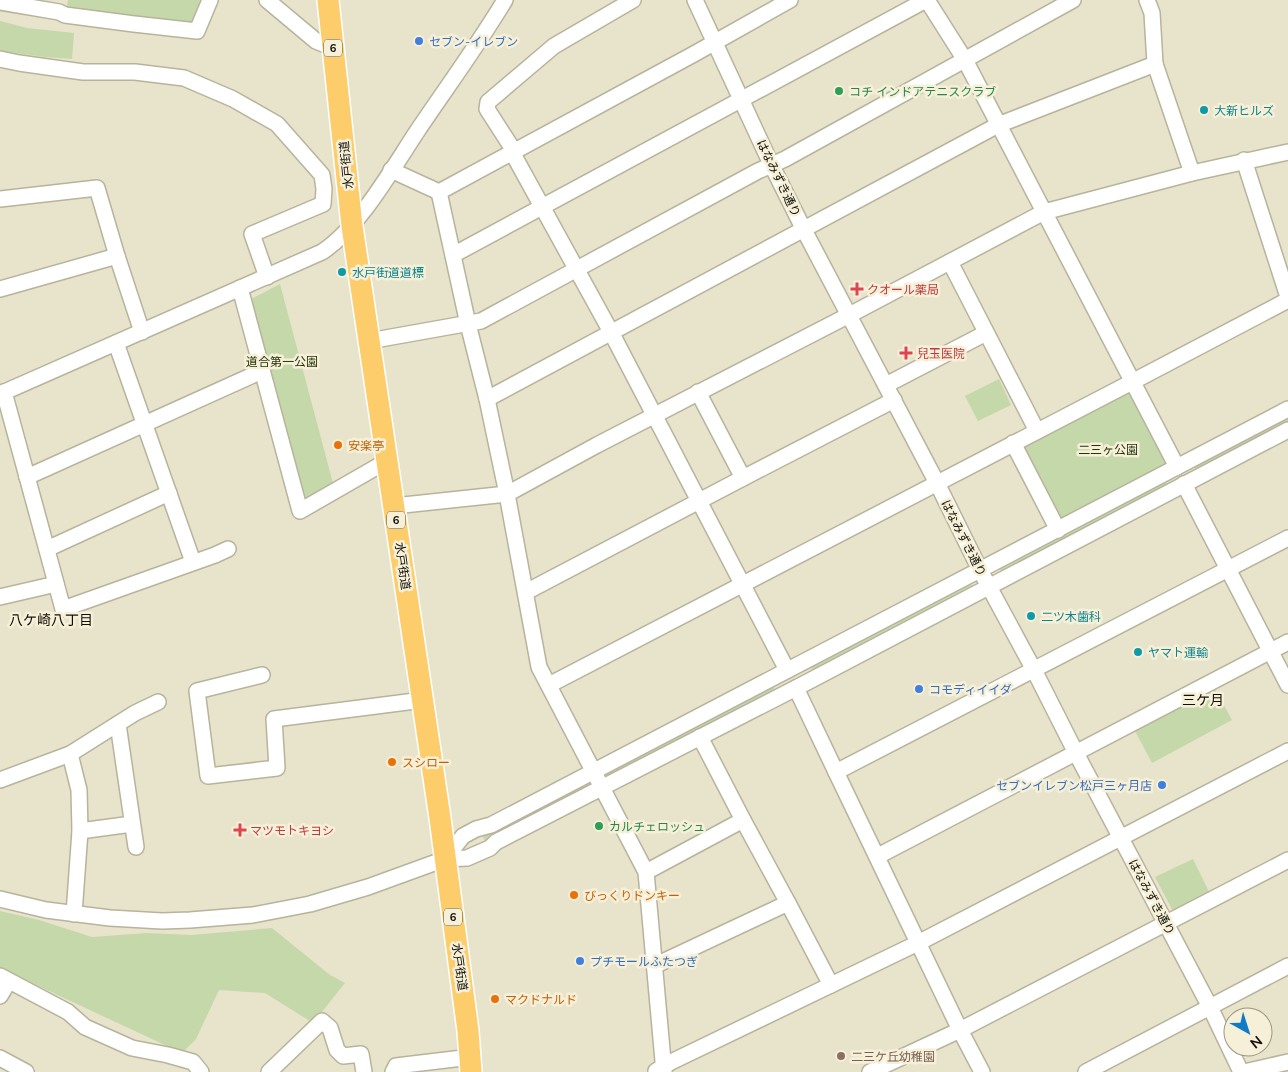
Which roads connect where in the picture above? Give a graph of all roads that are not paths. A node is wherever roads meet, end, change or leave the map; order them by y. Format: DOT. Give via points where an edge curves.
graph roads {
  1 [pos="210,0"];
  2 [pos="267,0"];
  3 [pos="328,0"];
  4 [pos="505,0"];
  5 [pos="633,0"];
  6 [pos="695,0"];
  7 [pos="790,0"];
  8 [pos="927,0"];
  9 [pos="1073,0"];
  10 [pos="1147,0"];
  11 [pos="0,2"];
  12 [pos="60,6"];
  13 [pos="714,42"];
  14 [pos="333,48"];
  15 [pos="0,58"];
  16 [pos="965,60"];
  17 [pos="1155,64"];
  18 [pos="742,100"];
  19 [pos="998,125"];
  20 [pos="513,151"];
  21 [pos="1288,152"];
  22 [pos="1244,160"];
  23 [pos="771,164"];
  24 [pos="391,170"];
  25 [pos="1192,173"];
  26 [pos="439,192"];
  27 [pos="0,199"];
  28 [pos="543,207"];
  29 [pos="1044,212"];
  30 [pos="352,226"];
  31 [pos="803,228"];
  32 [pos="454,255"];
  33 [pos="117,256"];
  34 [pos="950,262"];
  35 [pos="576,269"];
  36 [pos="267,277"];
  37 [pos="240,288"];
  38 [pos="0,289"];
  39 [pos="1288,298"];
  40 [pos="849,315"];
  41 [pos="468,324"];
  42 [pos="142,332"];
  43 [pos="610,332"];
  44 [pos="986,333"];
  45 [pos="369,341"];
  46 [pos="116,343"];
  47 [pos="262,371"];
  48 [pos="1132,382"];
  49 [pos="886,385"];
  50 [pos="698,392"];
  51 [pos="2,393"];
  52 [pos="486,399"];
  53 [pos="894,400"];
  54 [pos="1288,409"];
  55 [pos="654,416"];
  56 [pos="146,424"];
  57 [pos="1288,430"];
  58 [pos="1037,431"];
  59 [pos="1013,443"];
  60 [pos="387,462"];
  61 [pos="1177,467"];
  62 [pos="27,477"];
  63 [pos="743,478"];
  64 [pos="937,483"];
  65 [pos="1184,484"];
  66 [pos="169,493"];
  67 [pos="507,494"];
  68 [pos="699,501"];
  69 [pos="394,506"];
  70 [pos="1058,530"];
  71 [pos="1288,538"];
  72 [pos="47,549"];
  73 [pos="228,549"];
  74 [pos="193,562"];
  75 [pos="980,570"];
  76 [pos="1228,570"];
  77 [pos="56,584"];
  78 [pos="743,584"];
  79 [pos="989,586"];
  80 [pos="526,592"];
  81 [pos="0,597"];
  82 [pos="1288,642"];
  83 [pos="1270,652"];
  84 [pos="787,670"];
  85 [pos="1034,670"];
  86 [pos="262,675"];
  87 [pos="549,685"];
  88 [pos="1288,685"];
  89 [pos="795,688"];
  90 [pos="423,700"];
  91 [pos="158,702"];
  92 [pos="118,724"];
  93 [pos="700,737"];
  94 [pos="1288,750"];
  95 [pos="1076,753"];
  96 [pos="70,754"];
  97 [pos="594,772"];
  98 [pos="836,772"];
  99 [pos="0,780"];
  100 [pos="602,788"];
  101 [pos="743,820"];
  102 [pos="132,824"];
  103 [pos="80,831"];
  104 [pos="1121,837"];
  105 [pos="136,846"];
  106 [pos="878,856"];
  107 [pos="445,859"];
  108 [pos="1288,860"];
  109 [pos="646,872"];
  110 [pos="0,900"];
  111 [pos="788,903"];
  112 [pos="74,914"];
  113 [pos="1166,923"];
  114 [pos="918,943"];
  115 [pos="654,966"];
  116 [pos="1288,966"];
  117 [pos="4,979"];
  118 [pos="831,985"];
  119 [pos="0,996"];
  120 [pos="1210,1007"];
  121 [pos="960,1030"];
  122 [pos="0,1058"];
  123 [pos="1288,1062"];
  124 [pos="471,1064"];
  125 [pos="660,1070"];
  126 [pos="26,1072"];
  127 [pos="201,1072"];
  128 [pos="269,1072"];
  129 [pos="364,1072"];
  130 [pos="393,1072"];
  131 [pos="870,1072"];
  132 [pos="982,1072"];
  133 [pos="1086,1072"];
  134 [pos="1242,1072"];
  1 -- 12 [label="street" via="197,31 65,15"];
  2 -- 14 [label="street" via="316,41"];
  3 -- 14 [label="highway, 水戸街道 / 6"];
  4 -- 24 [label="street"];
  5 -- 20 [label="street" via="554,46 488,102 488,109"];
  6 -- 13 [label="street, はなみずき通り"];
  7 -- 13 [label="street"];
  8 -- 16 [label="street"];
  8 -- 18 [label="street"];
  9 -- 16 [label="street"];
  10 -- 17 [label="street" via="1152,13"];
  11 -- 12 [label="street"];
  13 -- 18 [label="street, はなみずき通り"];
  13 -- 20 [label="street"];
  14 -- 30 [label="highway, 水戸街道 / 6"];
  15 -- 36 [label="street" via="83,72 135,72 184,78 277,124 322,175 323,204 252,234"];
  16 -- 19 [label="street"];
  16 -- 23 [label="street"];
  17 -- 19 [label="street"];
  17 -- 25 [label="street"];
  18 -- 23 [label="street, はなみずき通り"];
  18 -- 28 [label="street"];
  19 -- 29 [label="street"];
  19 -- 31 [label="street"];
  20 -- 26 [label="street"];
  20 -- 28 [label="street"];
  21 -- 22 [label="street"];
  22 -- 25 [label="street"];
  22 -- 39 [label="street"];
  23 -- 31 [label="street, はなみずき通り"];
  23 -- 35 [label="street"];
  24 -- 26 [label="street"];
  24 -- 30 [label="street"];
  25 -- 29 [label="street"];
  26 -- 32 [label="street"];
  27 -- 33 [label="street" via="97,188"];
  28 -- 32 [label="street"];
  28 -- 35 [label="street"];
  29 -- 34 [label="street"];
  29 -- 48 [label="street"];
  30 -- 36 [label="street" via="322,252"];
  30 -- 45 [label="highway, 水戸街道 / 6"];
  31 -- 40 [label="street, はなみずき通り"];
  31 -- 43 [label="street"];
  32 -- 41 [label="street"];
  33 -- 38 [label="street"];
  33 -- 42 [label="street"];
  34 -- 40 [label="street"];
  34 -- 44 [label="street"];
  35 -- 41 [label="street" via="482,320"];
  35 -- 43 [label="street"];
  36 -- 37 [label="street"];
  37 -- 42 [label="street"];
  37 -- 47 [label="street"];
  39 -- 48 [label="street"];
  40 -- 49 [label="street, はなみずき通り"];
  40 -- 50 [label="street"];
  41 -- 45 [label="street"];
  41 -- 52 [label="street"];
  42 -- 46 [label="street"];
  43 -- 52 [label="street"];
  43 -- 55 [label="street"];
  44 -- 49 [label="street"];
  44 -- 58 [label="street"];
  45 -- 60 [label="highway, 水戸街道 / 6"];
  46 -- 51 [label="street"];
  46 -- 56 [label="street"];
  47 -- 56 [label="street"];
  47 -- 60 [label="street" via="300,511"];
  48 -- 58 [label="street"];
  48 -- 61 [label="street"];
  49 -- 53 [label="street, はなみずき通り"];
  50 -- 55 [label="street"];
  50 -- 63 [label="street"];
  51 -- 62 [label="street"];
  52 -- 67 [label="street"];
  53 -- 63 [label="street"];
  53 -- 64 [label="street, はなみずき通り"];
  54 -- 61 [label="street"];
  55 -- 67 [label="street"];
  55 -- 68 [label="street"];
  56 -- 62 [label="street"];
  56 -- 66 [label="street"];
  57 -- 65 [label="street"];
  58 -- 59 [label="street"];
  59 -- 64 [label="street"];
  59 -- 70 [label="street"];
  60 -- 69 [label="highway, 水戸街道 / 6"];
  61 -- 70 [label="street"];
  62 -- 72 [label="street"];
  63 -- 68 [label="street"];
  64 -- 75 [label="street, はなみずき通り"];
  64 -- 78 [label="street"];
  65 -- 76 [label="street"];
  65 -- 79 [label="street"];
  66 -- 72 [label="street"];
  66 -- 74 [label="street"];
  67 -- 69 [label="street"];
  67 -- 80 [label="street"];
  68 -- 78 [label="street"];
  68 -- 80 [label="street"];
  69 -- 90 [label="highway, 水戸街道 / 6"];
  70 -- 75 [label="street"];
  71 -- 76 [label="street"];
  72 -- 77 [label="street"];
  73 -- 74 [label="street"];
  74 -- 77 [label="street" via="63,609"];
  75 -- 79 [label="street, はなみずき通り"];
  75 -- 84 [label="street"];
  76 -- 83 [label="street"];
  76 -- 85 [label="street"];
  77 -- 81 [label="street"];
  78 -- 84 [label="street"];
  78 -- 87 [label="street"];
  79 -- 85 [label="street, はなみずき通り"];
  79 -- 89 [label="street"];
  80 -- 87 [label="street" via="539,667"];
  82 -- 83 [label="street"];
  83 -- 88 [label="street"];
  83 -- 95 [label="street"];
  84 -- 89 [label="street"];
  84 -- 89 [label="street"];
  84 -- 97 [label="street"];
  85 -- 95 [label="street, はなみずき通り"];
  85 -- 98 [label="street"];
  86 -- 90 [label="street" via="197,691 208,776 277,768 274,719"];
  87 -- 97 [label="street"];
  89 -- 93 [label="street"];
  89 -- 98 [label="street"];
  90 -- 107 [label="highway, 水戸街道 / 6"];
  91 -- 92 [label="street"];
  92 -- 96 [label="street"];
  92 -- 102 [label="street"];
  93 -- 100 [label="street"];
  93 -- 101 [label="street"];
  94 -- 104 [label="street"];
  95 -- 104 [label="street, はなみずき通り"];
  95 -- 106 [label="street"];
  96 -- 99 [label="street"];
  96 -- 103 [label="street" via="79,790"];
  97 -- 100 [label="street"];
  97 -- 107 [label="street" via="491,825 462,836"];
  98 -- 106 [label="street"];
  100 -- 107 [label="street" via="490,848 467,858"];
  100 -- 109 [label="street"];
  101 -- 109 [label="street"];
  101 -- 111 [label="street"];
  102 -- 103 [label="street"];
  102 -- 105 [label="street"];
  103 -- 112 [label="street"];
  104 -- 113 [label="street, はなみずき通り"];
  104 -- 114 [label="street"];
  106 -- 114 [label="street"];
  107 -- 112 [label="street" via="310,904 253,915 162,921"];
  107 -- 124 [label="highway, 水戸街道 / 6"];
  108 -- 113 [label="street"];
  109 -- 115 [label="street"];
  110 -- 112 [label="street"];
  111 -- 115 [label="street"];
  111 -- 118 [label="street"];
  113 -- 120 [label="street, はなみずき通り"];
  113 -- 121 [label="street"];
  114 -- 118 [label="street"];
  114 -- 121 [label="street"];
  115 -- 125 [label="street"];
  116 -- 120 [label="street"];
  117 -- 119 [label="street"];
  117 -- 127 [label="street" via="68,1012 85,1028 132,1048 193,1062"];
  118 -- 125 [label="street"];
  120 -- 133 [label="street"];
  120 -- 134 [label="street, はなみずき通り"];
  121 -- 131 [label="street"];
  121 -- 132 [label="street"];
  122 -- 126 [label="street"];
  123 -- 134 [label="street"];
  124 -- 130 [label="street" via="396,1066"];
  128 -- 129 [label="street" via="322,1021 330,1028 342,1056 361,1054"];
}
